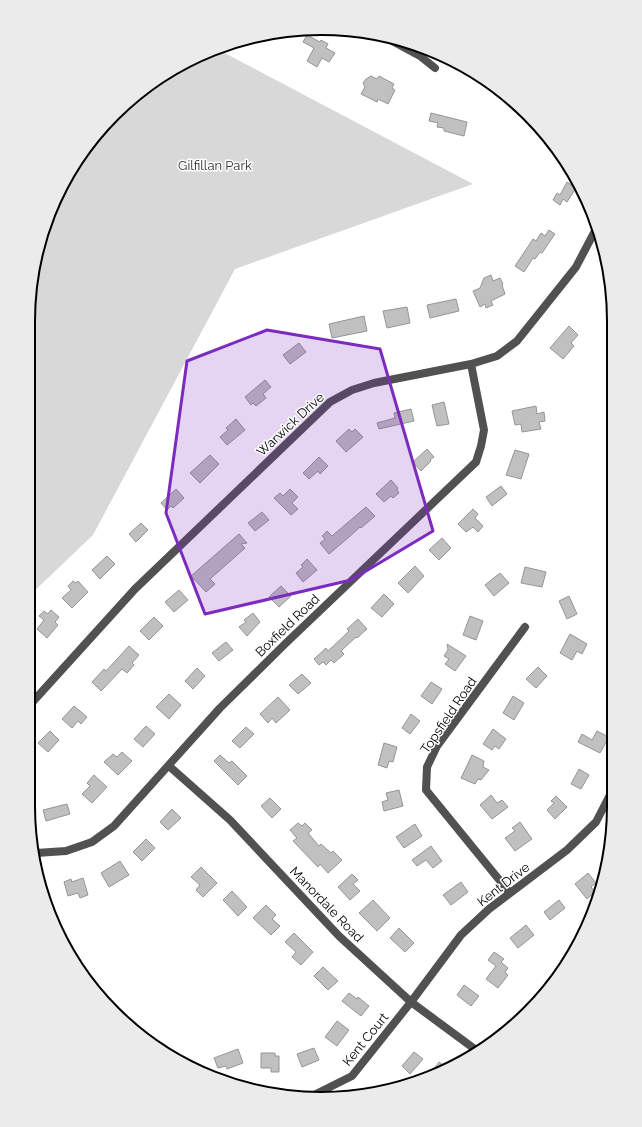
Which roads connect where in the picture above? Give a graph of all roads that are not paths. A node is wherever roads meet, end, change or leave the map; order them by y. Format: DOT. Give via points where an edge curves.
graph roads {
  1 [pos="405,48"];
  2 [pos="435,68"];
  3 [pos="593,234"];
  4 [pos="471,364"];
  5 [pos="525,628"];
  6 [pos="35,699"];
  7 [pos="169,766"];
  8 [pos="607,801"];
  9 [pos="39,853"];
  10 [pos="510,893"];
  11 [pos="411,1002"];
  12 [pos="473,1048"];
  13 [pos="322,1092"];
  1 -- 2 [label="street"];
  3 -- 4 [label="street, Warwick Drive" via="576,267 517,341 497,356"];
  4 -- 6 [label="street, Warwick Drive" via="374,383 352,390 330,402 134,589"];
  4 -- 7 [label="street, Boxfield Road" via="484,430 476,462 220,708"];
  5 -- 10 [label="street, Topsfield Road" via="438,746 428,767 426,790"];
  7 -- 9 [label="street, Boxfield Road" via="114,826 92,842 66,851"];
  7 -- 11 [label="street, Manordale Road" via="230,820 339,936"];
  8 -- 10 [label="street, Kent Drive" via="596,822 567,850"];
  10 -- 11 [label="street, Kent Drive" via="461,935"];
  11 -- 12 [label="street, Manordale Road"];
  11 -- 13 [label="street, Kent Court" via="352,1076"];
}
